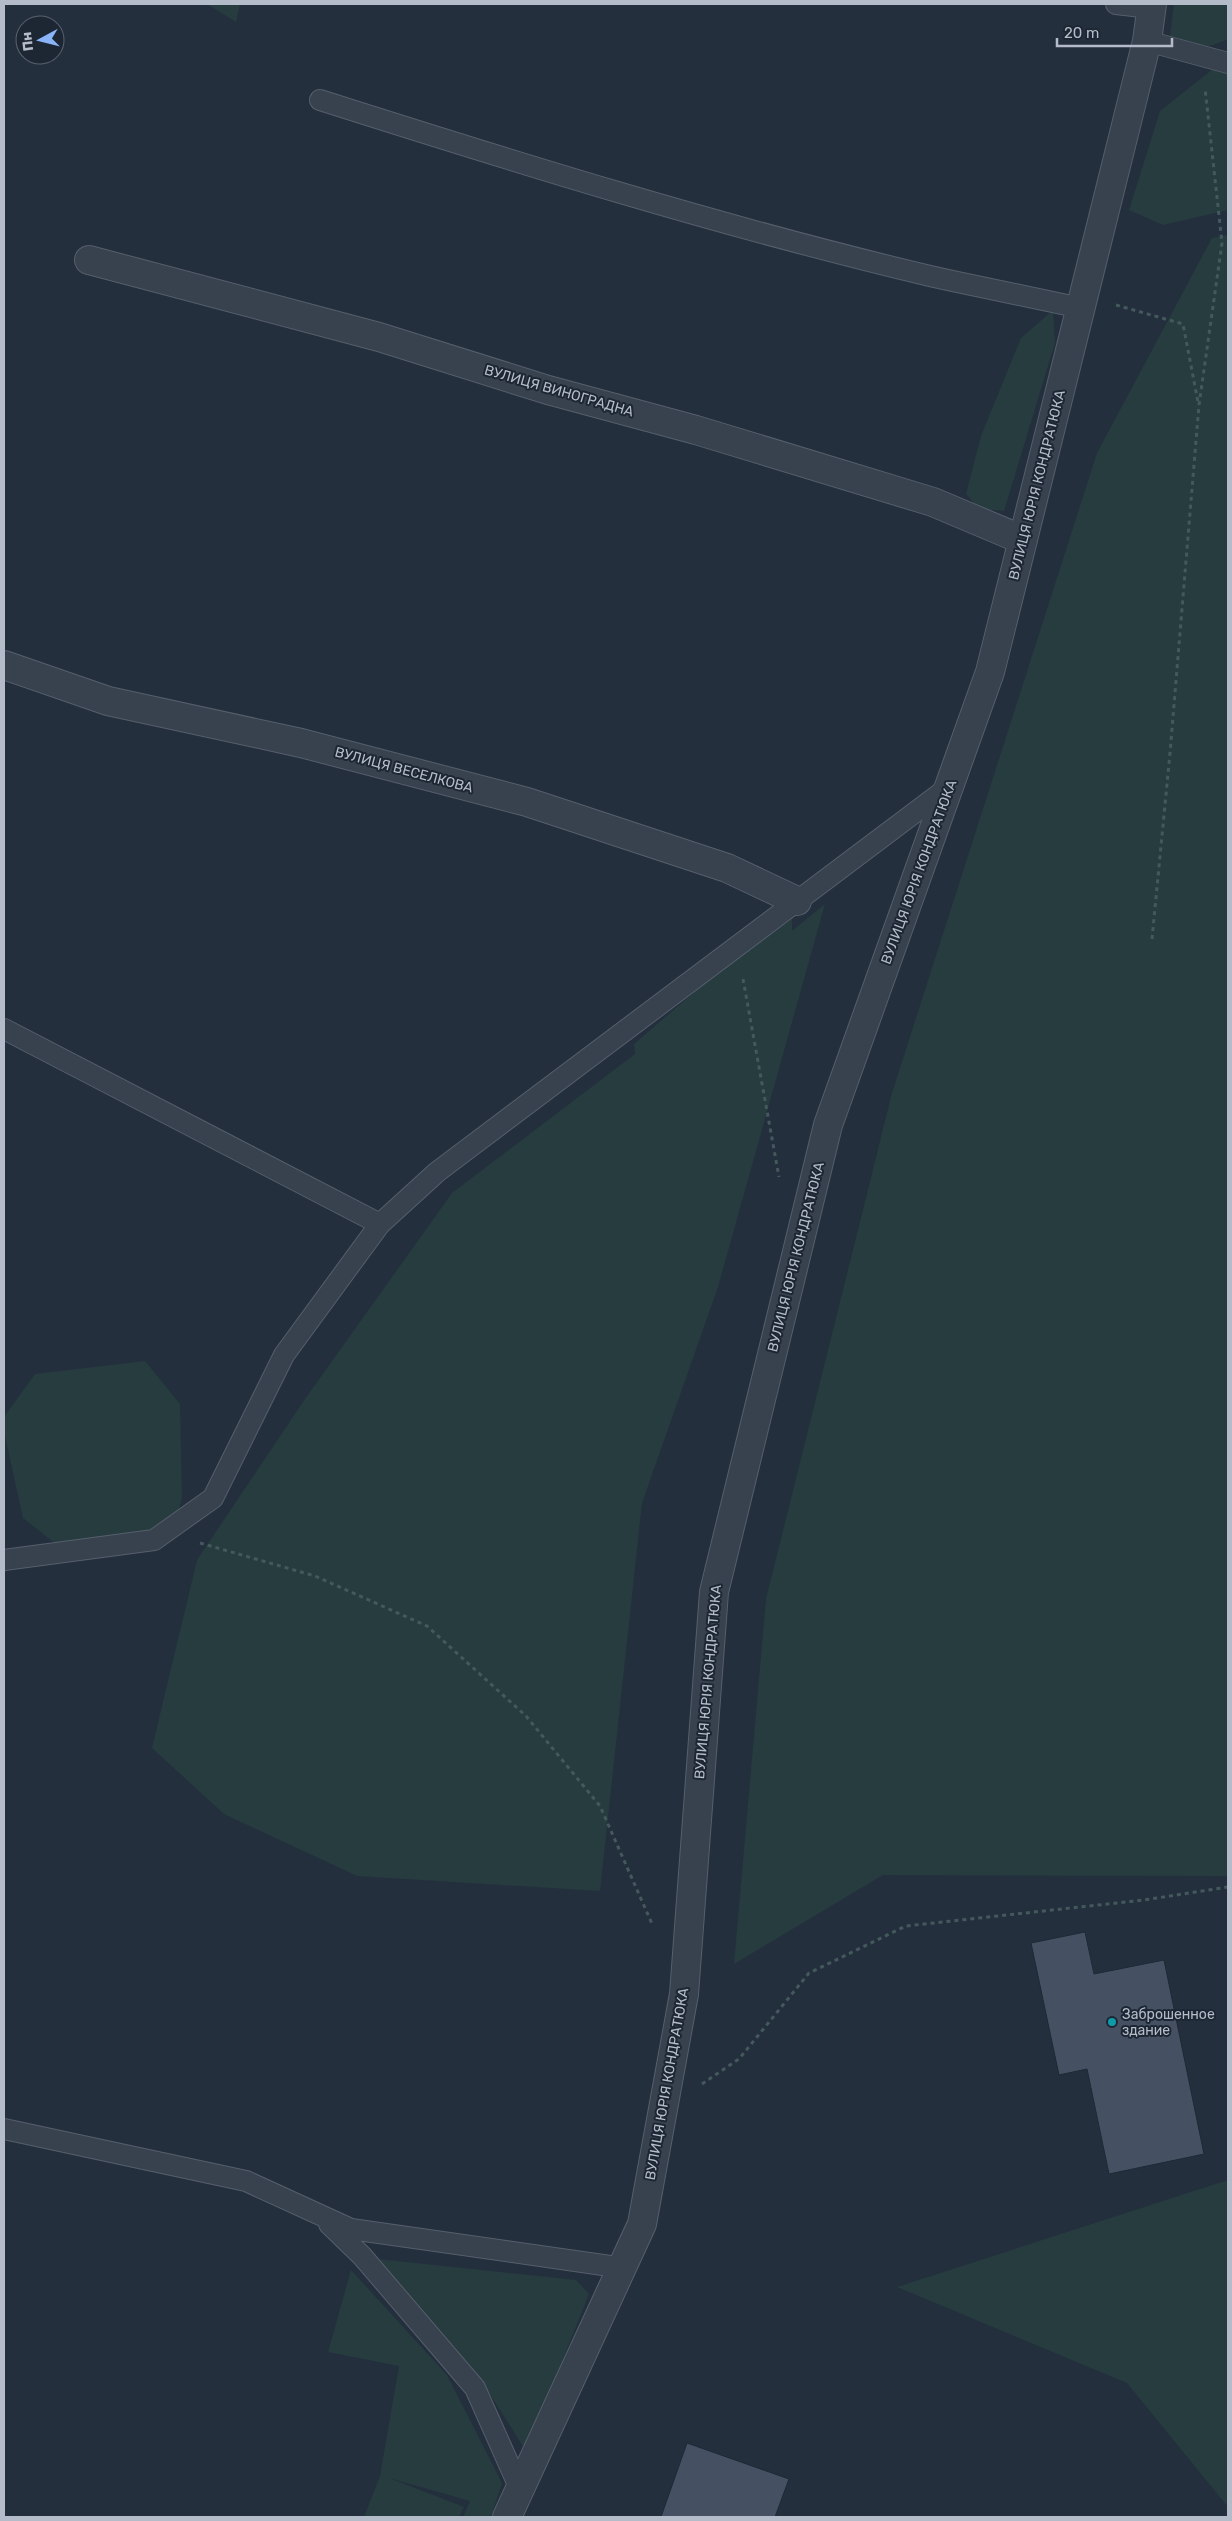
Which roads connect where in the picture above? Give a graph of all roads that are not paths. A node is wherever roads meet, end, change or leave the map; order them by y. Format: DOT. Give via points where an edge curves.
graph roads {
  1 [pos="1116,4"];
  2 [pos="1152,6"];
  3 [pos="1147,41"];
  4 [pos="1228,63"];
  5 [pos="320,100"];
  6 [pos="90,260"];
  7 [pos="1082,302"];
  8 [pos="1023,540"];
  9 [pos="4,665"];
  10 [pos="950,786"];
  11 [pos="797,901"];
  12 [pos="4,1029"];
  13 [pos="380,1224"];
  14 [pos="4,1560"];
  15 [pos="4,2129"];
  16 [pos="318,2214"];
  17 [pos="624,2268"];
  18 [pos="520,2489"];
  19 [pos="507,2517"];
  1 -- 2 [label="lane"];
  2 -- 3 [label="street, ВУЛИЦЯ ЮРІЯ КОНДРАТЮКА"];
  3 -- 4 [label="lane"];
  3 -- 7 [label="street, ВУЛИЦЯ ЮРІЯ КОНДРАТЮКА"];
  5 -- 7 [label="lane" via="497,156 929,276"];
  6 -- 8 [label="street, ВУЛИЦЯ ВИНОГРАДНА" via="379,336 548,390 706,433 933,502"];
  7 -- 8 [label="street, ВУЛИЦЯ ЮРІЯ КОНДРАТЮКА"];
  8 -- 10 [label="street, ВУЛИЦЯ ЮРІЯ КОНДРАТЮКА" via="990,672"];
  9 -- 11 [label="street, ВУЛИЦЯ ВЕСЕЛКОВА" via="108,701 301,743 527,802 728,868"];
  10 -- 11 [label="lane"];
  10 -- 17 [label="street, ВУЛИЦЯ ЮРІЯ КОНДРАТЮКА" via="828,1125 714,1592 684,1994 642,2224"];
  11 -- 13 [label="lane" via="437,1172"];
  12 -- 13 [label="lane"];
  13 -- 14 [label="lane" via="284,1355 213,1498 154,1540"];
  15 -- 16 [label="lane" via="246,2181"];
  16 -- 17 [label="lane" via="351,2229"];
  16 -- 18 [label="lane" via="362,2256 474,2388"];
  17 -- 18 [label="street, ВУЛИЦЯ ЮРІЯ КОНДРАТЮКА"];
  18 -- 19 [label="street, ВУЛИЦЯ ЮРІЯ КОНДРАТЮКА"];
}
